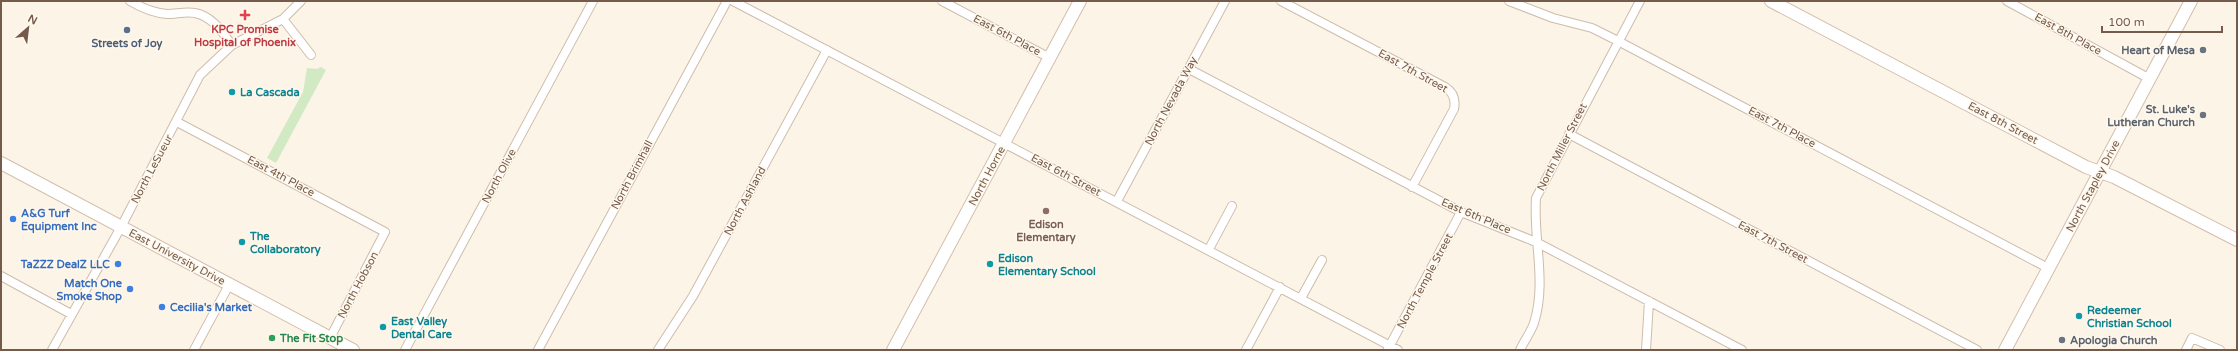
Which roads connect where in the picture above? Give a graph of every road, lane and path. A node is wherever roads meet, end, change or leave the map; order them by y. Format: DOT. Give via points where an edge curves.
graph roads {
  1 [pos="130,1"];
  2 [pos="301,1"];
  3 [pos="593,1"];
  4 [pos="727,1"];
  5 [pos="733,1"];
  6 [pos="942,1"];
  7 [pos="1080,1"];
  8 [pos="1226,1"];
  9 [pos="1281,1"];
  10 [pos="1509,1"];
  11 [pos="1640,1"];
  12 [pos="1771,1"];
  13 [pos="2007,1"];
  14 [pos="2191,1"];
  15 [pos="284,19"];
  16 [pos="1618,41"];
  17 [pos="232,45"];
  18 [pos="827,50"];
  19 [pos="311,55"];
  20 [pos="1050,58"];
  21 [pos="1189,69"];
  22 [pos="2150,79"];
  23 [pos="177,122"];
  24 [pos="1569,134"];
  25 [pos="1005,142"];
  26 [pos="1,163"];
  27 [pos="2100,172"];
  28 [pos="1412,187"];
  29 [pos="1117,201"];
  30 [pos="1232,206"];
  31 [pos="1461,212"];
  32 [pos="121,227"];
  33 [pos="385,232"];
  34 [pos="2237,240"];
  35 [pos="1536,242"];
  36 [pos="1209,249"];
  37 [pos="1322,260"];
  38 [pos="2048,268"];
  39 [pos="1,276"];
  40 [pos="229,285"];
  41 [pos="1280,287"];
  42 [pos="1301,298"];
  43 [pos="1649,301"];
  44 [pos="71,314"];
  45 [pos="330,338"];
  46 [pos="339,347"];
  47 [pos="1389,348"];
  48 [pos="52,350"];
  49 [pos="194,350"];
  50 [pos="353,350"];
  51 [pos="405,350"];
  52 [pos="538,350"];
  53 [pos="658,350"];
  54 [pos="893,350"];
  55 [pos="1246,350"];
  56 [pos="1398,350"];
  57 [pos="1520,350"];
  58 [pos="1646,350"];
  59 [pos="1742,350"];
  60 [pos="1977,350"];
  61 [pos="2005,350"];
  62 [pos="2186,350"];
  63 [pos="2220,350"];
  1 -- 17 [label="street" via="166,14 196,13 221,30"];
  2 -- 15 [label="street, North LeSueur"];
  3 -- 51 [label="street, North Olive"];
  4 -- 52 [label="street, North Brimhall"];
  5 -- 18 [label="street, East 6th Street"];
  6 -- 20 [label="street, East 6th Place"];
  7 -- 20 [label="street, North Horne"];
  8 -- 21 [label="street, North Nevada Way"];
  9 -- 28 [label="street, East 7th Street" via="1452,93 1454,109"];
  10 -- 16 [label="street, East 7th Place" via="1553,18 1592,28"];
  11 -- 16 [label="street, North Miller Street"];
  12 -- 27 [label="street, East 8th Street" via="2086,167"];
  13 -- 22 [label="street, East 8th Place"];
  14 -- 22 [label="street, North Stapley Drive"];
  15 -- 17 [label="street, North LeSueur"];
  15 -- 19 [label="street"];
  16 -- 24 [label="street, North Miller Street"];
  16 -- 38 [label="street, East 7th Place"];
  17 -- 23 [label="street, North LeSueur" via="200,75"];
  18 -- 25 [label="street, East 6th Street"];
  18 -- 53 [label="street, North Ashland" via="693,296"];
  20 -- 25 [label="street, North Horne"];
  21 -- 28 [label="street, East 6th Place"];
  21 -- 29 [label="street, North Nevada Way"];
  22 -- 27 [label="street, North Stapley Drive"];
  23 -- 32 [label="street, North LeSueur"];
  23 -- 33 [label="street, East 4th Place"];
  24 -- 35 [label="street, North Miller Street" via="1536,198"];
  24 -- 60 [label="street, East 7th Street"];
  25 -- 29 [label="street, East 6th Street"];
  25 -- 54 [label="street, North Horne"];
  26 -- 32 [label="street, East University Drive"];
  27 -- 34 [label="street, East 8th Street"];
  27 -- 38 [label="street, North Stapley Drive"];
  28 -- 31 [label="street, East 6th Place"];
  29 -- 36 [label="street, East 6th Street"];
  30 -- 36 [label="street"];
  31 -- 35 [label="street, East 6th Place"];
  31 -- 47 [label="street, North Temple Street"];
  32 -- 40 [label="street, East University Drive"];
  32 -- 44 [label="street, North LeSueur"];
  33 -- 45 [label="street, North Hobson"];
  35 -- 43 [label="street, East 6th Place"];
  35 -- 57 [label="street, North Miller Street" via="1541,276 1538,304 1534,324"];
  36 -- 41 [label="street, East 6th Street"];
  37 -- 42 [label="street"];
  38 -- 61 [label="street, North Stapley Drive"];
  39 -- 44 [label="street"];
  40 -- 45 [label="street, East University Drive"];
  40 -- 49 [label="street"];
  41 -- 42 [label="street, East 6th Street"];
  41 -- 55 [label="street"];
  42 -- 47 [label="street, East 6th Street"];
  43 -- 58 [label="street"];
  43 -- 59 [label="street, East 6th Place"];
  44 -- 48 [label="street, North LeSueur"];
  45 -- 46 [label="street, East University Drive"];
  46 -- 50 [label="street, East University Drive"];
  47 -- 56 [label="street, East 6th Street"];
  62 -- 63 [label="street" via="2192,338"];
}
